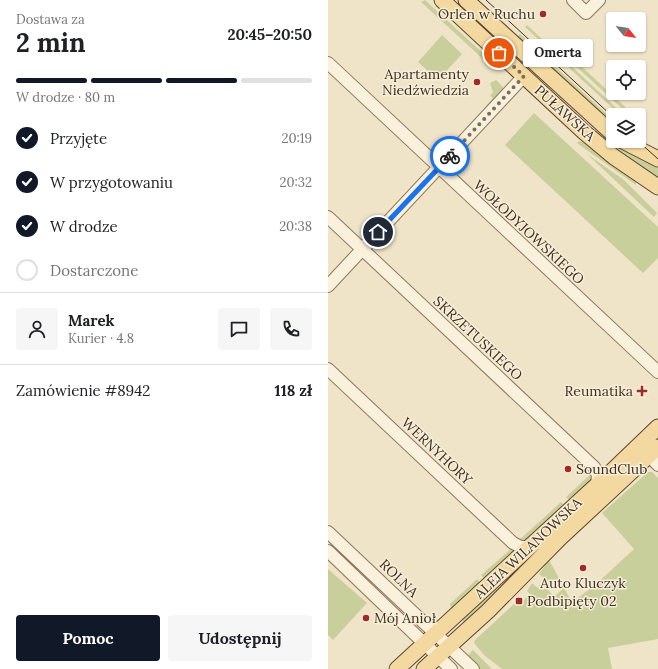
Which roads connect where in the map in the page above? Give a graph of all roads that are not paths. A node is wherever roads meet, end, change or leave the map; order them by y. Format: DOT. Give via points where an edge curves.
graph roads {
  1 [pos="442,0"];
  2 [pos="466,0"];
  3 [pos="572,0"];
  4 [pos="599,0"];
  5 [pos="328,63"];
  6 [pos="524,76"];
  7 [pos="606,128"];
  8 [pos="637,148"];
  9 [pos="658,159"];
  10 [pos="439,168"];
  11 [pos="658,187"];
  12 [pos="328,217"];
  13 [pos="362,250"];
  14 [pos="328,286"];
  15 [pos="328,369"];
  16 [pos="658,372"];
  17 [pos="658,427"];
  18 [pos="651,453"];
  19 [pos="597,485"];
  20 [pos="328,532"];
  21 [pos="529,547"];
  22 [pos="328,551"];
  23 [pos="430,638"];
  24 [pos="443,651"];
  25 [pos="397,669"];
  26 [pos="424,669"];
  27 [pos="451,669"];
  28 [pos="473,669"];
  1 -- 6 [label="main road, PUŁAWSKA"];
  2 -- 7 [label="main road, PUŁAWSKA"];
  3 -- 4 [label="street" via="586,14"];
  5 -- 10 [label="street, WOŁODYJOWSKIEGO"];
  6 -- 10 [label="street"];
  6 -- 11 [label="main road, PUŁAWSKA" via="596,143"];
  8 -- 9 [label="main road"];
  10 -- 13 [label="street"];
  10 -- 16 [label="street, WOŁODYJOWSKIEGO"];
  12 -- 13 [label="street, SKRZETUSKIEGO"];
  13 -- 14 [label="street"];
  13 -- 19 [label="street, SKRZETUSKIEGO" via="594,467 598,475"];
  15 -- 21 [label="street, WERNYHORY" via="513,543 520,547"];
  17 -- 18 [label="main road, ALEJA WILANOWSKA"];
  18 -- 19 [label="main road, ALEJA WILANOWSKA"];
  18 -- 24 [label="main road, ALEJA WILANOWSKA" via="556,541 488,611"];
  19 -- 21 [label="main road, ALEJA WILANOWSKA"];
  20 -- 23 [label="street, ROLNA"];
  21 -- 23 [label="main road, ALEJA WILANOWSKA"];
  22 -- 23 [label="street, ROLNA"];
  23 -- 24 [label="street, ROLNA"];
  23 -- 25 [label="main road, ALEJA WILANOWSKA"];
  24 -- 26 [label="main road, ALEJA WILANOWSKA"];
  24 -- 27 [label="street"];
  24 -- 28 [label="street"];
}
